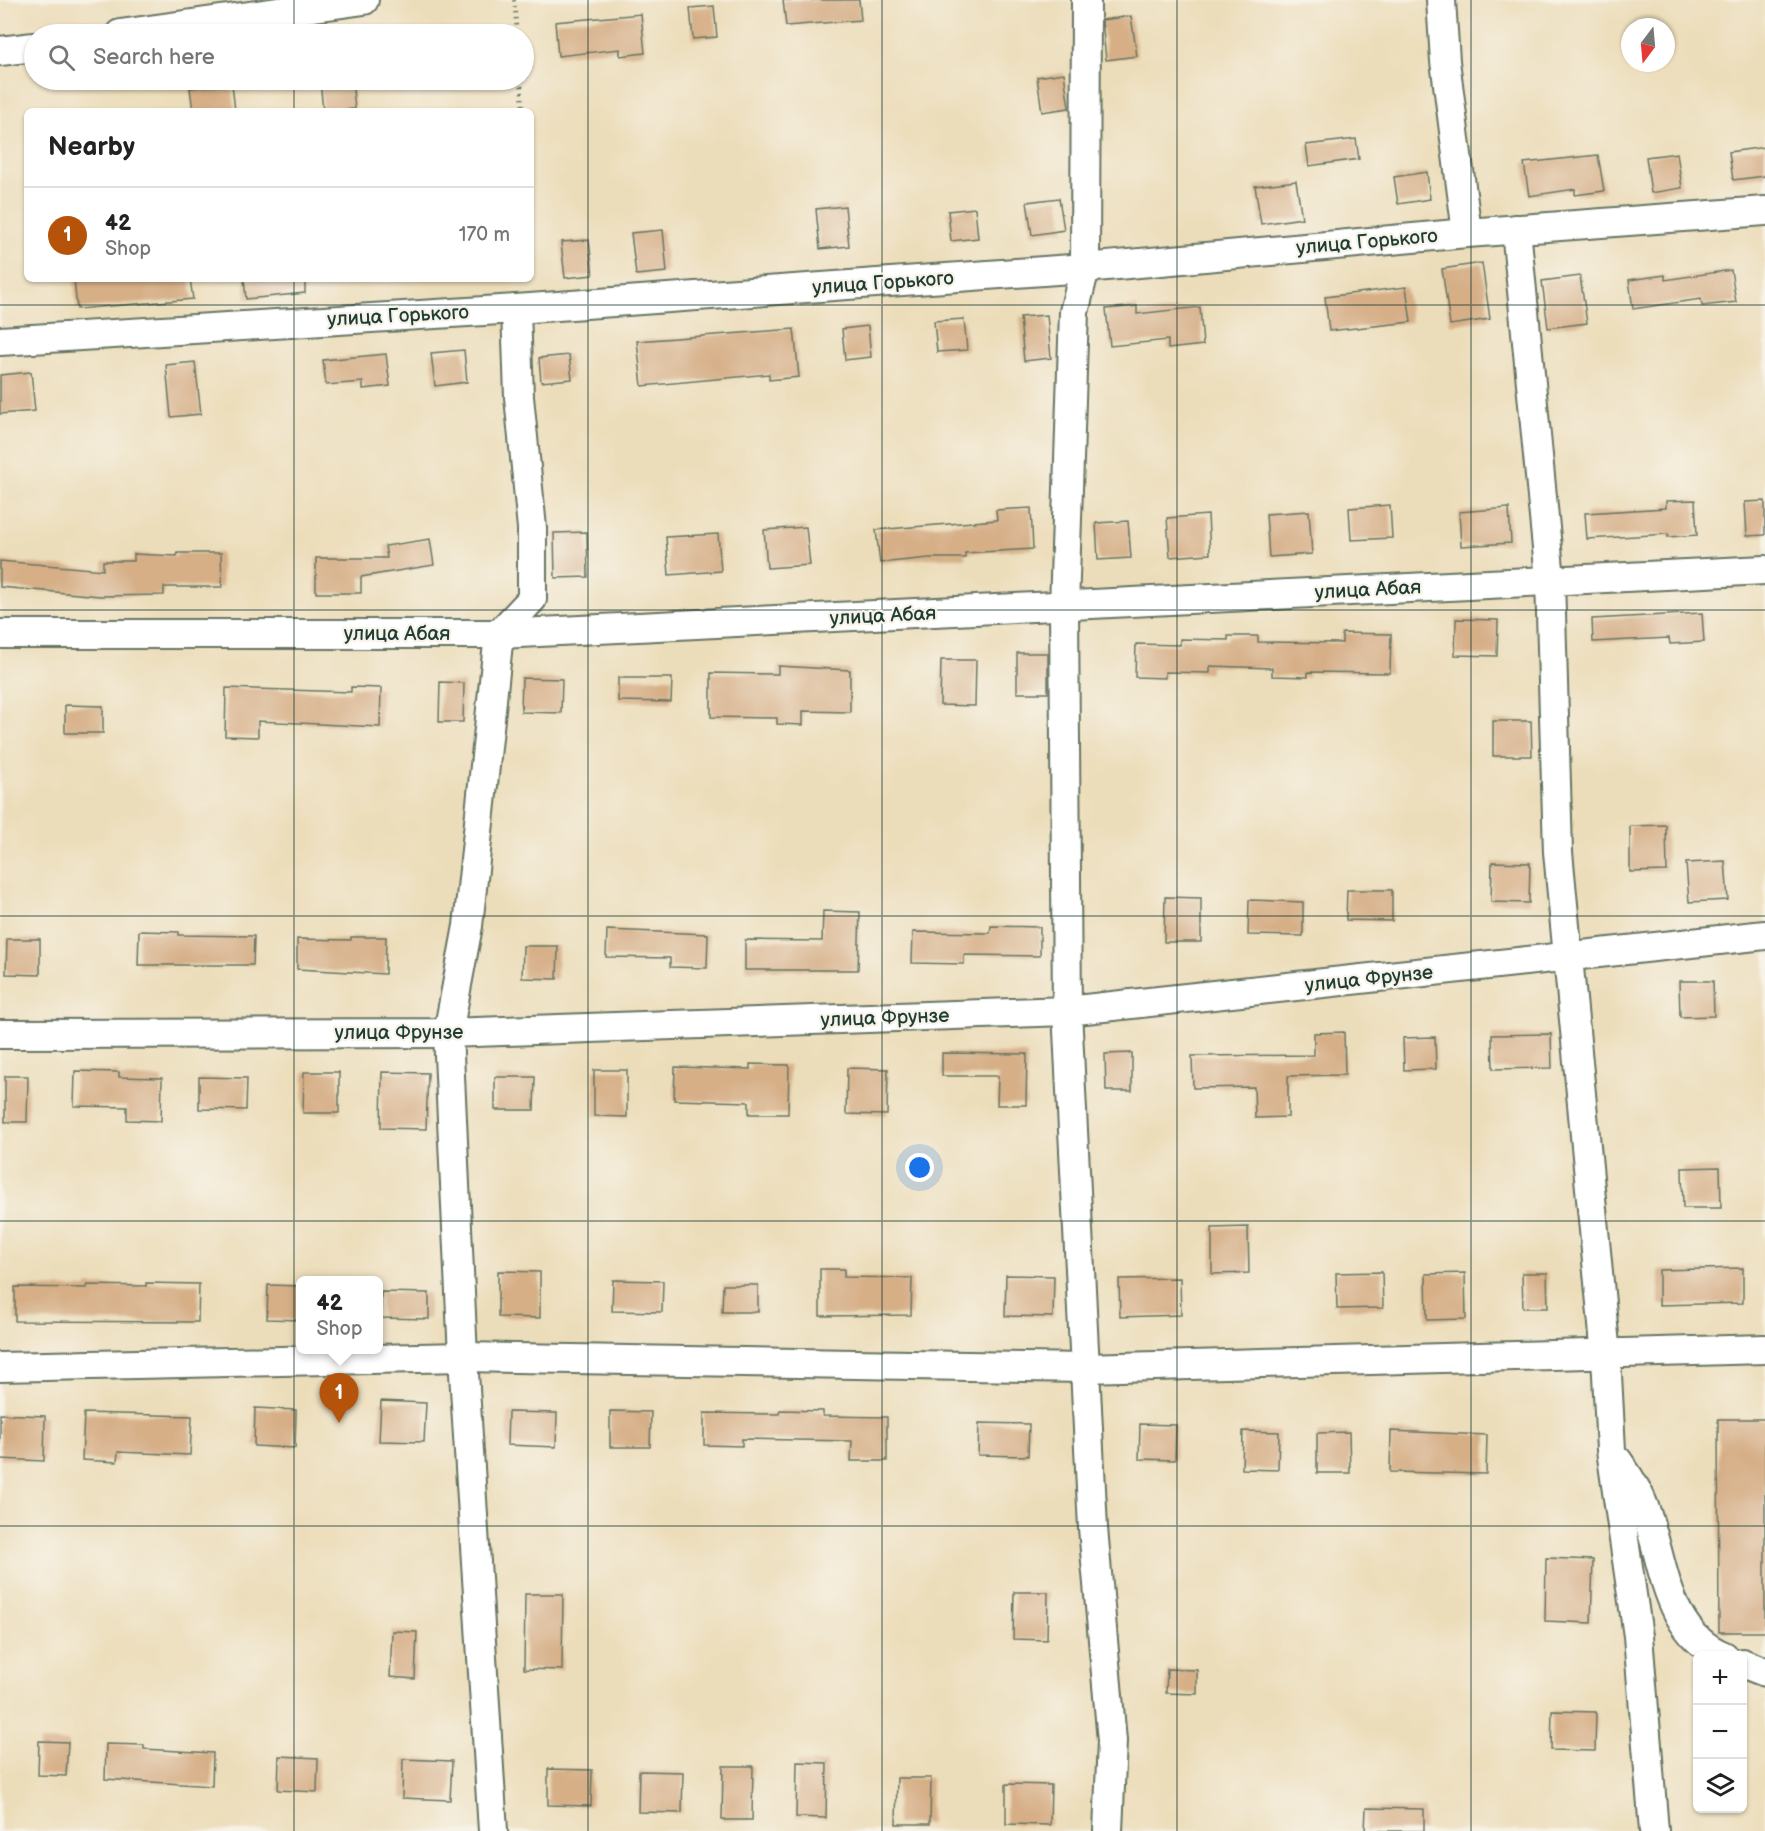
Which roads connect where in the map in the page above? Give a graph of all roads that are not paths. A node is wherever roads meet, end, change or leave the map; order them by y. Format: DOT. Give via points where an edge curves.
graph roads {
  1 [pos="364,0"];
  2 [pos="1086,0"];
  3 [pos="1441,0"];
  4 [pos="192,24"];
  5 [pos="24,48"];
  6 [pos="0,51"];
  7 [pos="1765,211"];
  8 [pos="1516,229"];
  9 [pos="1467,232"];
  10 [pos="1085,268"];
  11 [pos="516,309"];
  12 [pos="0,341"];
  13 [pos="1765,570"];
  14 [pos="1551,579"];
  15 [pos="1064,607"];
  16 [pos="0,634"];
  17 [pos="499,634"];
  18 [pos="1765,935"];
  19 [pos="1569,957"];
  20 [pos="1067,1011"];
  21 [pos="448,1033"];
  22 [pos="0,1034"];
  23 [pos="1765,1349"];
  24 [pos="1606,1356"];
  25 [pos="464,1357"];
  26 [pos="0,1367"];
  27 [pos="1085,1368"];
  28 [pos="1611,1450"];
  29 [pos="1712,1651"];
  30 [pos="1747,1665"];
  31 [pos="1765,1672"];
  32 [pos="493,1831"];
  33 [pos="1108,1831"];
  34 [pos="1654,1831"];
  1 -- 4 [label="street"];
  2 -- 10 [label="street"];
  3 -- 9 [label="street"];
  5 -- 6 [label="street"];
  7 -- 8 [label="street, улица Горького"];
  8 -- 9 [label="street, улица Горького"];
  8 -- 14 [label="street"];
  9 -- 10 [label="street, улица Горького"];
  10 -- 11 [label="street, улица Горького"];
  10 -- 15 [label="street" via="1074,312"];
  11 -- 12 [label="street, улица Горького"];
  11 -- 17 [label="street" via="519,397 532,528 532,599"];
  13 -- 14 [label="street, улица Абая"];
  14 -- 15 [label="street, улица Абая"];
  14 -- 19 [label="street" via="1557,852"];
  15 -- 17 [label="street, улица Абая"];
  15 -- 20 [label="street"];
  16 -- 17 [label="street, улица Абая"];
  17 -- 21 [label="street" via="468,926"];
  18 -- 19 [label="street, улица Фрунзе"];
  19 -- 20 [label="street, улица Фрунзе"];
  19 -- 24 [label="street"];
  20 -- 21 [label="street, улица Фрунзе"];
  20 -- 27 [label="street"];
  21 -- 22 [label="street, улица Фрунзе"];
  21 -- 25 [label="street"];
  23 -- 24 [label="street"];
  24 -- 27 [label="street"];
  24 -- 28 [label="street"];
  25 -- 26 [label="street"];
  25 -- 27 [label="street"];
  25 -- 32 [label="street"];
  27 -- 33 [label="street" via="1093,1528 1112,1741"];
  28 -- 29 [label="street" via="1638,1493 1677,1614"];
  28 -- 34 [label="street" via="1638,1635"];
  30 -- 31 [label="street"];
}
